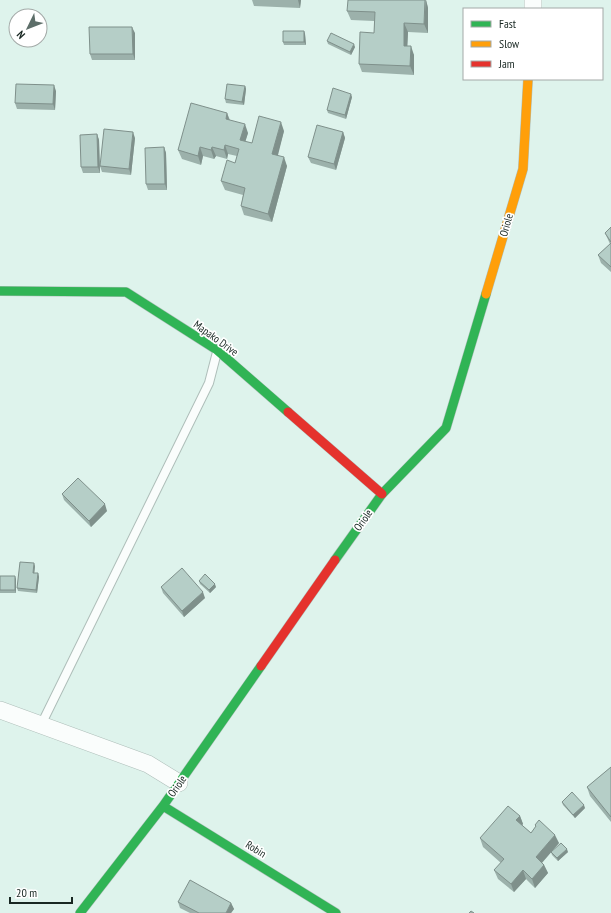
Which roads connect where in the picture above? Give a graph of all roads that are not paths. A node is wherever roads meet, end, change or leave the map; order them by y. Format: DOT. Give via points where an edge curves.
graph roads {
  1 [pos="528,80"];
  2 [pos="0,291"];
  3 [pos="217,350"];
  4 [pos="382,494"];
  5 [pos="0,710"];
  6 [pos="41,725"];
  7 [pos="179,783"];
  8 [pos="163,806"];
  9 [pos="80,913"];
  10 [pos="336,913"];
  1 -- 4 [label="street, Oriole" via="523,169 446,428"];
  2 -- 3 [label="street, Mapako Drive" via="126,292"];
  3 -- 4 [label="street, Mapako Drive"];
  3 -- 6 [label="lane" via="209,383"];
  4 -- 7 [label="street, Oriole"];
  5 -- 6 [label="street"];
  6 -- 7 [label="street" via="148,764"];
  7 -- 8 [label="street, Oriole"];
  8 -- 9 [label="street, Oriole"];
  8 -- 10 [label="street, Robin"];
}
